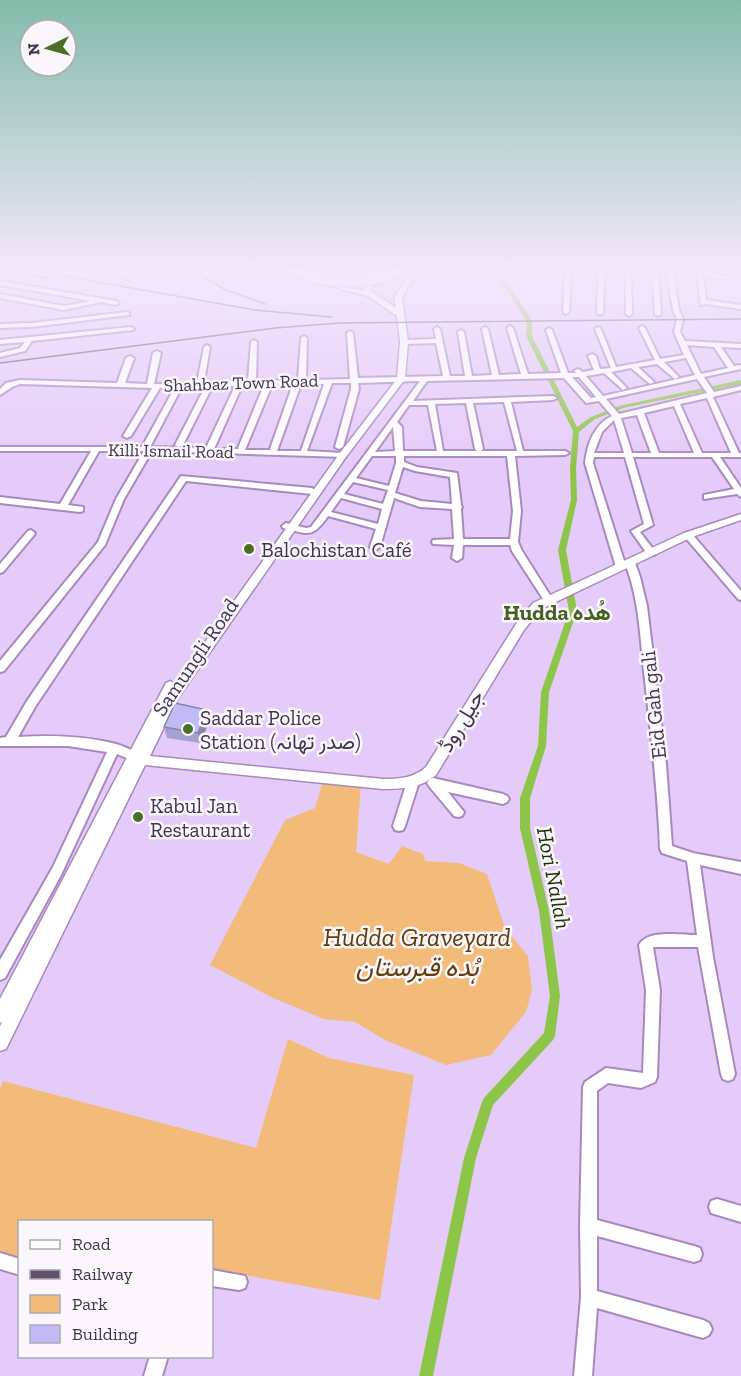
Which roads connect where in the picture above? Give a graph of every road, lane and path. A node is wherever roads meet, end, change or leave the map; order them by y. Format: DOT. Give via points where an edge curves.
graph roads {
  1 [pos="64,336"];
  2 [pos="350,336"];
  3 [pos="403,336"];
  4 [pos="439,336"];
  5 [pos="462,336"];
  6 [pos="487,336"];
  7 [pos="513,336"];
  8 [pos="551,336"];
  9 [pos="600,336"];
  10 [pos="646,336"];
  11 [pos="679,336"];
  12 [pos="304,338"];
  13 [pos="29,340"];
  14 [pos="440,341"];
  15 [pos="0,342"];
  16 [pos="254,342"];
  17 [pos="404,342"];
  18 [pos="681,343"];
  19 [pos="717,346"];
  20 [pos="741,346"];
  21 [pos="207,347"];
  22 [pos="157,353"];
  23 [pos="687,354"];
  24 [pos="0,355"];
  25 [pos="592,356"];
  26 [pos="130,358"];
  27 [pos="658,360"];
  28 [pos="634,367"];
  29 [pos="737,368"];
  30 [pos="597,369"];
  31 [pos="610,369"];
  32 [pos="579,373"];
  33 [pos="564,374"];
  34 [pos="525,376"];
  35 [pos="469,377"];
  36 [pos="496,377"];
  37 [pos="675,377"];
  38 [pos="447,378"];
  39 [pos="396,379"];
  40 [pos="425,379"];
  41 [pos="354,380"];
  42 [pos="700,380"];
  43 [pos="329,381"];
  44 [pos="300,382"];
  45 [pos="650,382"];
  46 [pos="252,383"];
  47 [pos="269,383"];
  48 [pos="210,384"];
  49 [pos="240,384"];
  50 [pos="180,385"];
  51 [pos="200,385"];
  52 [pos="120,386"];
  53 [pos="153,386"];
  54 [pos="623,388"];
  55 [pos="741,388"];
  56 [pos="0,393"];
  57 [pos="710,394"];
  58 [pos="553,398"];
  59 [pos="600,398"];
  60 [pos="507,400"];
  61 [pos="469,401"];
  62 [pos="431,402"];
  63 [pos="407,403"];
  64 [pos="676,403"];
  65 [pos="639,411"];
  66 [pos="613,412"];
  67 [pos="393,423"];
  68 [pos="127,436"];
  69 [pos="179,445"];
  70 [pos="147,447"];
  71 [pos="210,448"];
  72 [pos="242,448"];
  73 [pos="0,449"];
  74 [pos="274,449"];
  75 [pos="479,449"];
  76 [pos="96,450"];
  77 [pos="304,450"];
  78 [pos="440,450"];
  79 [pos="516,451"];
  80 [pos="340,452"];
  81 [pos="565,453"];
  82 [pos="368,454"];
  83 [pos="589,455"];
  84 [pos="626,455"];
  85 [pos="656,455"];
  86 [pos="699,455"];
  87 [pos="714,455"];
  88 [pos="738,455"];
  89 [pos="399,458"];
  90 [pos="351,479"];
  91 [pos="312,491"];
  92 [pos="392,491"];
  93 [pos="739,492"];
  94 [pos="339,495"];
  95 [pos="707,497"];
  96 [pos="0,500"];
  97 [pos="458,507"];
  98 [pos="62,508"];
  99 [pos="387,508"];
  100 [pos="80,509"];
  101 [pos="326,513"];
  102 [pos="741,517"];
  103 [pos="289,527"];
  104 [pos="380,527"];
  105 [pos="32,533"];
  106 [pos="688,535"];
  107 [pos="436,542"];
  108 [pos="459,542"];
  109 [pos="514,542"];
  110 [pos="375,547"];
  111 [pos="651,553"];
  112 [pos="457,558"];
  113 [pos="625,565"];
  114 [pos="0,570"];
  115 [pos="741,597"];
  116 [pos="548,600"];
  117 [pos="5,651"];
  118 [pos="0,668"];
  119 [pos="5,742"];
  120 [pos="114,748"];
  121 [pos="138,758"];
  122 [pos="430,780"];
  123 [pos="413,782"];
  124 [pos="503,799"];
  125 [pos="458,812"];
  126 [pos="399,826"];
  127 [pos="693,858"];
  128 [pos="741,868"];
  129 [pos="704,941"];
  130 [pos="44,945"];
  131 [pos="0,973"];
  132 [pos="0,1015"];
  133 [pos="0,1043"];
  134 [pos="728,1074"];
  135 [pos="717,1207"];
  136 [pos="741,1214"];
  137 [pos="588,1225"];
  138 [pos="694,1254"];
  139 [pos="0,1261"];
  140 [pos="18,1266"];
  141 [pos="213,1278"];
  142 [pos="239,1282"];
  143 [pos="589,1297"];
  144 [pos="703,1329"];
  145 [pos="158,1358"];
  146 [pos="153,1376"];
  147 [pos="583,1376"];
  1 -- 13 [label="street"];
  2 -- 41 [label="street"];
  3 -- 17 [label="main road, Samungli Road"];
  4 -- 14 [label="street"];
  5 -- 35 [label="street"];
  6 -- 36 [label="street"];
  7 -- 34 [label="street"];
  8 -- 33 [label="street"];
  9 -- 31 [label="street"];
  10 -- 27 [label="street"];
  11 -- 18 [label="street"];
  12 -- 44 [label="street"];
  13 -- 15 [label="street"];
  13 -- 24 [label="street" via="23,350"];
  14 -- 17 [label="street"];
  14 -- 38 [label="street"];
  16 -- 46 [label="street"];
  17 -- 39 [label="main road, Samungli Road" via="403,361"];
  18 -- 19 [label="street"];
  18 -- 23 [label="street"];
  19 -- 20 [label="street"];
  19 -- 29 [label="street"];
  21 -- 51 [label="street"];
  22 -- 53 [label="street"];
  23 -- 27 [label="street"];
  23 -- 42 [label="street"];
  25 -- 30 [label="street"];
  26 -- 52 [label="street"];
  27 -- 28 [label="street"];
  27 -- 31 [label="street"];
  27 -- 37 [label="street"];
  28 -- 31 [label="street"];
  28 -- 45 [label="street"];
  29 -- 42 [label="street"];
  30 -- 31 [label="street"];
  30 -- 32 [label="street"];
  31 -- 32 [label="street"];
  31 -- 54 [label="street"];
  32 -- 33 [label="street, Shahbaz Town Road"];
  32 -- 59 [label="street"];
  33 -- 34 [label="street, Shahbaz Town Road"];
  33 -- 59 [label="street" via="589,401"];
  34 -- 36 [label="street, Shahbaz Town Road"];
  35 -- 36 [label="street, Shahbaz Town Road"];
  35 -- 38 [label="street, Shahbaz Town Road"];
  38 -- 40 [label="street, Shahbaz Town Road"];
  39 -- 40 [label="street, Shahbaz Town Road"];
  39 -- 41 [label="street, Shahbaz Town Road"];
  39 -- 80 [label="main road, Samungli Road"];
  40 -- 63 [label="street"];
  41 -- 43 [label="street, Shahbaz Town Road"];
  41 -- 80 [label="street"];
  42 -- 57 [label="street"];
  42 -- 59 [label="street"];
  43 -- 44 [label="street, Shahbaz Town Road"];
  43 -- 77 [label="street"];
  44 -- 47 [label="street, Shahbaz Town Road"];
  44 -- 74 [label="street"];
  46 -- 47 [label="street, Shahbaz Town Road"];
  46 -- 49 [label="street, Shahbaz Town Road"];
  47 -- 72 [label="street"];
  48 -- 49 [label="street, Shahbaz Town Road"];
  48 -- 51 [label="street, Shahbaz Town Road"];
  48 -- 69 [label="street"];
  49 -- 71 [label="street"];
  50 -- 51 [label="street, Shahbaz Town Road"];
  50 -- 53 [label="street, Shahbaz Town Road"];
  50 -- 70 [label="street"];
  52 -- 53 [label="street, Shahbaz Town Road"];
  52 -- 56 [label="street, Shahbaz Town Road" via="14,383"];
  53 -- 68 [label="street"];
  55 -- 57 [label="street"];
  57 -- 64 [label="street"];
  57 -- 88 [label="street"];
  58 -- 60 [label="street"];
  59 -- 66 [label="street"];
  60 -- 61 [label="street"];
  60 -- 79 [label="street"];
  61 -- 62 [label="street"];
  61 -- 75 [label="street"];
  62 -- 63 [label="street"];
  62 -- 78 [label="street"];
  63 -- 67 [label="street"];
  64 -- 65 [label="street"];
  64 -- 86 [label="street"];
  65 -- 66 [label="street"];
  65 -- 85 [label="street"];
  66 -- 83 [label="street" via="602,424"];
  66 -- 84 [label="street"];
  67 -- 82 [label="street"];
  67 -- 89 [label="street" via="398,427"];
  70 -- 76 [label="street, Killi Ismail Road"];
  70 -- 80 [label="street, Killi Ismail Road"];
  70 -- 117 [label="street" via="102,543"];
  73 -- 76 [label="street, Killi Ismail Road"];
  76 -- 98 [label="street"];
  79 -- 81 [label="street"];
  79 -- 89 [label="street"];
  79 -- 109 [label="street"];
  80 -- 91 [label="main road, Samungli Road"];
  80 -- 103 [label="main road, Samungli Road"];
  82 -- 89 [label="street"];
  82 -- 90 [label="street"];
  83 -- 84 [label="street"];
  83 -- 113 [label="street, Eid Gah gali" via="594,480"];
  84 -- 85 [label="street"];
  84 -- 111 [label="street" via="649,525 635,531"];
  85 -- 86 [label="street"];
  86 -- 87 [label="street"];
  87 -- 88 [label="street"];
  87 -- 93 [label="street"];
  89 -- 92 [label="street"];
  89 -- 97 [label="street" via="416,469 454,475"];
  90 -- 92 [label="street"];
  90 -- 94 [label="street"];
  91 -- 103 [label="main road, Samungli Road"];
  91 -- 119 [label="street" via="184,478"];
  92 -- 97 [label="street" via="420,504"];
  92 -- 99 [label="street"];
  93 -- 95 [label="street"];
  94 -- 99 [label="street"];
  94 -- 101 [label="street"];
  96 -- 98 [label="street"];
  97 -- 108 [label="street"];
  98 -- 100 [label="street"];
  99 -- 104 [label="street"];
  101 -- 103 [label="street" via="314,530"];
  101 -- 104 [label="street"];
  102 -- 106 [label="main road, جیل روڈ"];
  103 -- 121 [label="main road, Samungli Road" via="188,671"];
  104 -- 110 [label="street"];
  105 -- 114 [label="street"];
  106 -- 111 [label="main road, جیل روڈ"];
  106 -- 115 [label="street"];
  107 -- 108 [label="street"];
  108 -- 109 [label="street"];
  108 -- 112 [label="street"];
  109 -- 116 [label="street"];
  111 -- 113 [label="main road, جیل روڈ"];
  113 -- 116 [label="main road, جیل روڈ"];
  113 -- 127 [label="street, Eid Gah gali" via="636,577 644,621 666,849"];
  116 -- 122 [label="main road, جیل روڈ" via="537,606 520,627"];
  117 -- 118 [label="street"];
  119 -- 120 [label="street" via="57,739"];
  120 -- 121 [label="street"];
  120 -- 131 [label="street" via="57,871"];
  121 -- 123 [label="main road" via="383,784"];
  121 -- 130 [label="main road, Samungli Road"];
  122 -- 123 [label="main road"];
  122 -- 124 [label="street"];
  122 -- 125 [label="street"];
  123 -- 126 [label="street"];
  127 -- 128 [label="street"];
  127 -- 129 [label="street"];
  129 -- 134 [label="street"];
  129 -- 137 [label="street" via="651,941 646,945 653,990 650,1077 641,1081 606,1075 590,1087"];
  130 -- 132 [label="main road, Samungli Road"];
  130 -- 133 [label="main road, Samungli Road"];
  135 -- 136 [label="street"];
  137 -- 138 [label="street"];
  137 -- 143 [label="street"];
  139 -- 140 [label="street"];
  141 -- 142 [label="street"];
  143 -- 144 [label="street"];
  143 -- 147 [label="street"];
  145 -- 146 [label="street"];
}
